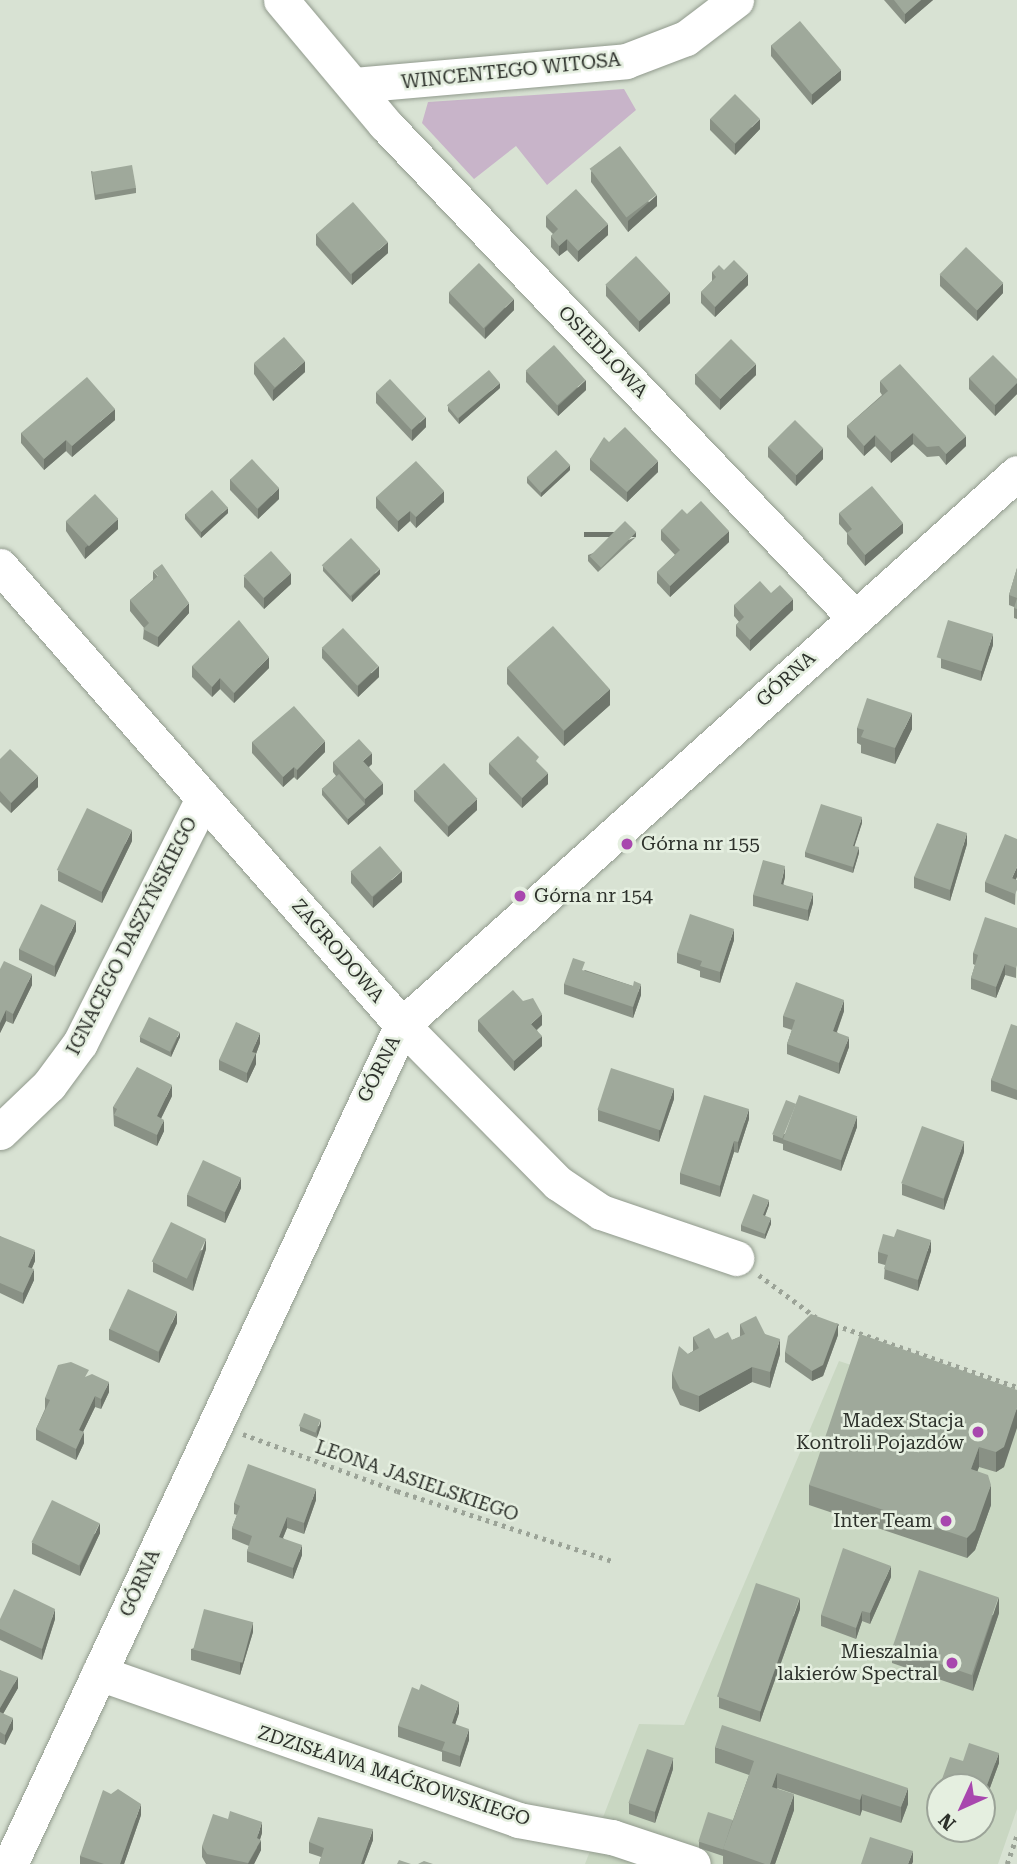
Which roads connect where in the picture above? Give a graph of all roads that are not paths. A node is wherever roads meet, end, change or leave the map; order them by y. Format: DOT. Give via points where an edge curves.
graph roads {
  1 [pos="281,0"];
  2 [pos="736,0"];
  3 [pos="354,85"];
  4 [pos="1017,473"];
  5 [pos="0,566"];
  6 [pos="855,618"];
  7 [pos="203,798"];
  8 [pos="402,1025"];
  9 [pos="0,1132"];
  10 [pos="736,1258"];
  11 [pos="99,1673"];
  12 [pos="9,1851"];
  13 [pos="693,1864"];
  1 -- 3 [label="street, OSIEDLOWA"];
  2 -- 3 [label="street, WINCENTEGO WITOSA" via="686,38 626,61"];
  3 -- 6 [label="street, OSIEDLOWA"];
  4 -- 6 [label="street, GÓRNA"];
  5 -- 7 [label="street, ZAGRODOWA"];
  6 -- 8 [label="street, GÓRNA"];
  7 -- 8 [label="street, ZAGRODOWA"];
  7 -- 9 [label="street, IGNACEGO DASZYŃSKIEGO" via="80,1043 49,1085"];
  8 -- 10 [label="street, ZAGRODOWA" via="578,1200"];
  8 -- 11 [label="street, GÓRNA"];
  11 -- 12 [label="street, GÓRNA"];
  11 -- 13 [label="street, ZDZISŁAWA MAĆKOWSKIEGO" via="518,1820 612,1837"];
}
